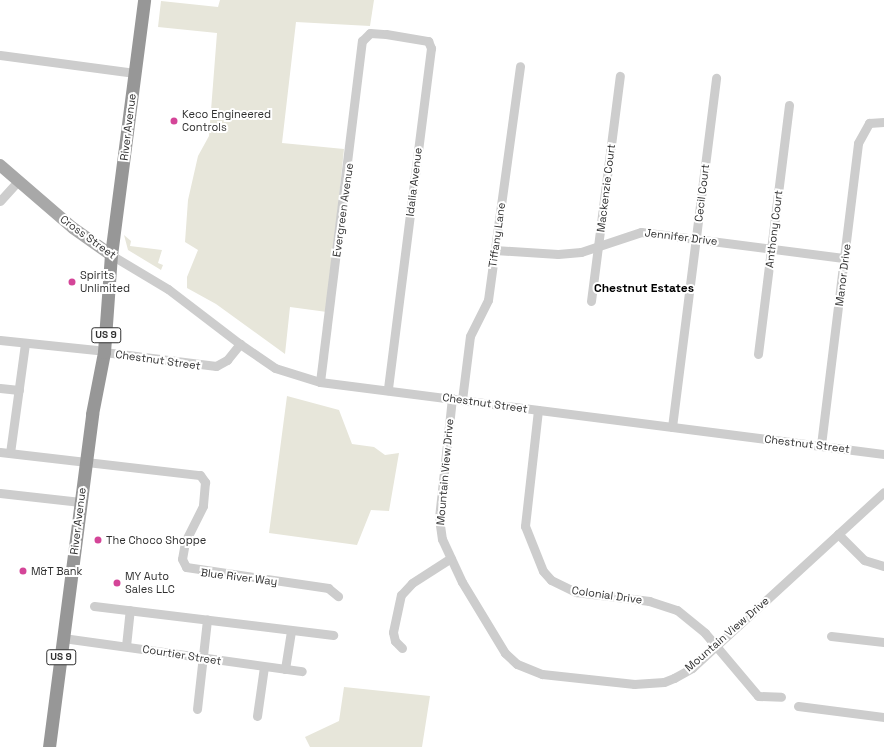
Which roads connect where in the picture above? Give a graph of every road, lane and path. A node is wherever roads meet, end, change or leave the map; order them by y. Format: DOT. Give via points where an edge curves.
graph roads {
  1 [pos="144,0"];
  2 [pos="364,40"];
  3 [pos="0,55"];
  4 [pos="520,66"];
  5 [pos="135,73"];
  6 [pos="620,76"];
  7 [pos="716,78"];
  8 [pos="789,105"];
  9 [pos="884,122"];
  10 [pos="0,165"];
  11 [pos="18,181"];
  12 [pos="0,201"];
  13 [pos="696,239"];
  14 [pos="598,245"];
  15 [pos="771,249"];
  16 [pos="495,250"];
  17 [pos="111,255"];
  18 [pos="845,258"];
  19 [pos="591,301"];
  20 [pos="0,340"];
  21 [pos="25,343"];
  22 [pos="240,344"];
  23 [pos="100,351"];
  24 [pos="758,354"];
  25 [pos="320,382"];
  26 [pos="0,388"];
  27 [pos="19,390"];
  28 [pos="388,390"];
  29 [pos="452,398"];
  30 [pos="462,400"];
  31 [pos="538,410"];
  32 [pos="672,427"];
  33 [pos="821,445"];
  34 [pos="0,452"];
  35 [pos="10,453"];
  36 [pos="884,454"];
  37 [pos="85,462"];
  38 [pos="0,492"];
  39 [pos="884,492"];
  40 [pos="80,502"];
  41 [pos="838,534"];
  42 [pos="451,558"];
  43 [pos="884,566"];
  44 [pos="338,596"];
  45 [pos="94,606"];
  46 [pos="130,610"];
  47 [pos="207,620"];
  48 [pos="291,630"];
  49 [pos="333,635"];
  50 [pos="831,636"];
  51 [pos="63,638"];
  52 [pos="884,642"];
  53 [pos="126,646"];
  54 [pos="715,646"];
  55 [pos="402,648"];
  56 [pos="204,658"];
  57 [pos="264,667"];
  58 [pos="285,669"];
  59 [pos="302,671"];
  60 [pos="781,697"];
  61 [pos="798,706"];
  62 [pos="197,709"];
  63 [pos="257,716"];
  64 [pos="884,717"];
  65 [pos="49,747"];
  1 -- 5 [label="highway, River Avenue / US 9"];
  2 -- 25 [label="street, Evergreen Avenue"];
  2 -- 28 [label="street, Idalia Avenue" via="370,33 386,34 428,41 431,48"];
  3 -- 5 [label="street"];
  4 -- 16 [label="street, Tiffany Lane"];
  5 -- 17 [label="highway, River Avenue / US 9"];
  6 -- 14 [label="street, Mackenzie Court"];
  7 -- 13 [label="street, Cecil Court"];
  8 -- 15 [label="street, Anthony Court"];
  9 -- 18 [label="street, Manor Drive" via="869,123 858,143"];
  10 -- 11 [label="main road, Cross Street"];
  11 -- 12 [label="street"];
  11 -- 17 [label="main road, Cross Street" via="73,228"];
  13 -- 14 [label="street, Jennifer Drive" via="641,232"];
  13 -- 15 [label="street, Jennifer Drive"];
  13 -- 32 [label="street, Cecil Court"];
  14 -- 16 [label="street, Jennifer Drive" via="581,252 558,254"];
  14 -- 19 [label="street, Mackenzie Court"];
  15 -- 18 [label="street, Jennifer Drive"];
  15 -- 24 [label="street, Anthony Court"];
  16 -- 30 [label="street, Tiffany Lane" via="488,300 470,336"];
  17 -- 22 [label="street, Cross Street" via="168,289"];
  17 -- 23 [label="highway, River Avenue / US 9"];
  18 -- 33 [label="street, Manor Drive"];
  20 -- 21 [label="street, Chestnut Street"];
  21 -- 23 [label="street, Chestnut Street"];
  21 -- 27 [label="street"];
  22 -- 23 [label="street, Chestnut Street" via="228,360 210,366"];
  22 -- 25 [label="street, Chestnut Street" via="280,370"];
  23 -- 37 [label="highway, River Avenue / US 9"];
  25 -- 28 [label="street, Chestnut Street"];
  26 -- 27 [label="street"];
  27 -- 35 [label="street"];
  28 -- 29 [label="street, Chestnut Street"];
  29 -- 30 [label="street, Chestnut Street"];
  29 -- 42 [label="street, Mountain View Drive" via="439,518 442,539"];
  30 -- 31 [label="street, Chestnut Street"];
  31 -- 32 [label="street, Chestnut Street"];
  31 -- 54 [label="street, Colonial Drive" via="525,526 543,571 551,580 576,592 664,603 690,619"];
  32 -- 33 [label="street, Chestnut Street"];
  33 -- 36 [label="street, Chestnut Street"];
  34 -- 35 [label="street"];
  35 -- 37 [label="street"];
  37 -- 40 [label="highway, River Avenue / US 9"];
  37 -- 44 [label="street, Blue River Way" via="180,471 203,477 203,506 184,542 182,559 189,570 328,588"];
  38 -- 40 [label="street"];
  39 -- 41 [label="street, Mountain View Drive"];
  40 -- 51 [label="highway, River Avenue / US 9"];
  41 -- 43 [label="street" via="864,560"];
  41 -- 54 [label="street, Mountain View Drive"];
  42 -- 54 [label="street, Mountain View Drive" via="505,653 517,664 542,674 634,684 664,682 692,668"];
  42 -- 55 [label="street" via="412,583 401,595 393,632 395,641"];
  45 -- 46 [label="street"];
  46 -- 47 [label="street"];
  46 -- 53 [label="street"];
  47 -- 48 [label="street"];
  47 -- 56 [label="street"];
  48 -- 49 [label="street"];
  48 -- 58 [label="street"];
  50 -- 52 [label="street"];
  51 -- 53 [label="street, Courtier Street"];
  51 -- 65 [label="highway, River Avenue / US 9"];
  53 -- 56 [label="street, Courtier Street"];
  54 -- 60 [label="street, Colonial Drive" via="758,696"];
  56 -- 57 [label="street, Courtier Street"];
  56 -- 62 [label="street"];
  57 -- 58 [label="street, Courtier Street"];
  57 -- 63 [label="street"];
  58 -- 59 [label="street, Courtier Street"];
  61 -- 64 [label="street"];
}
